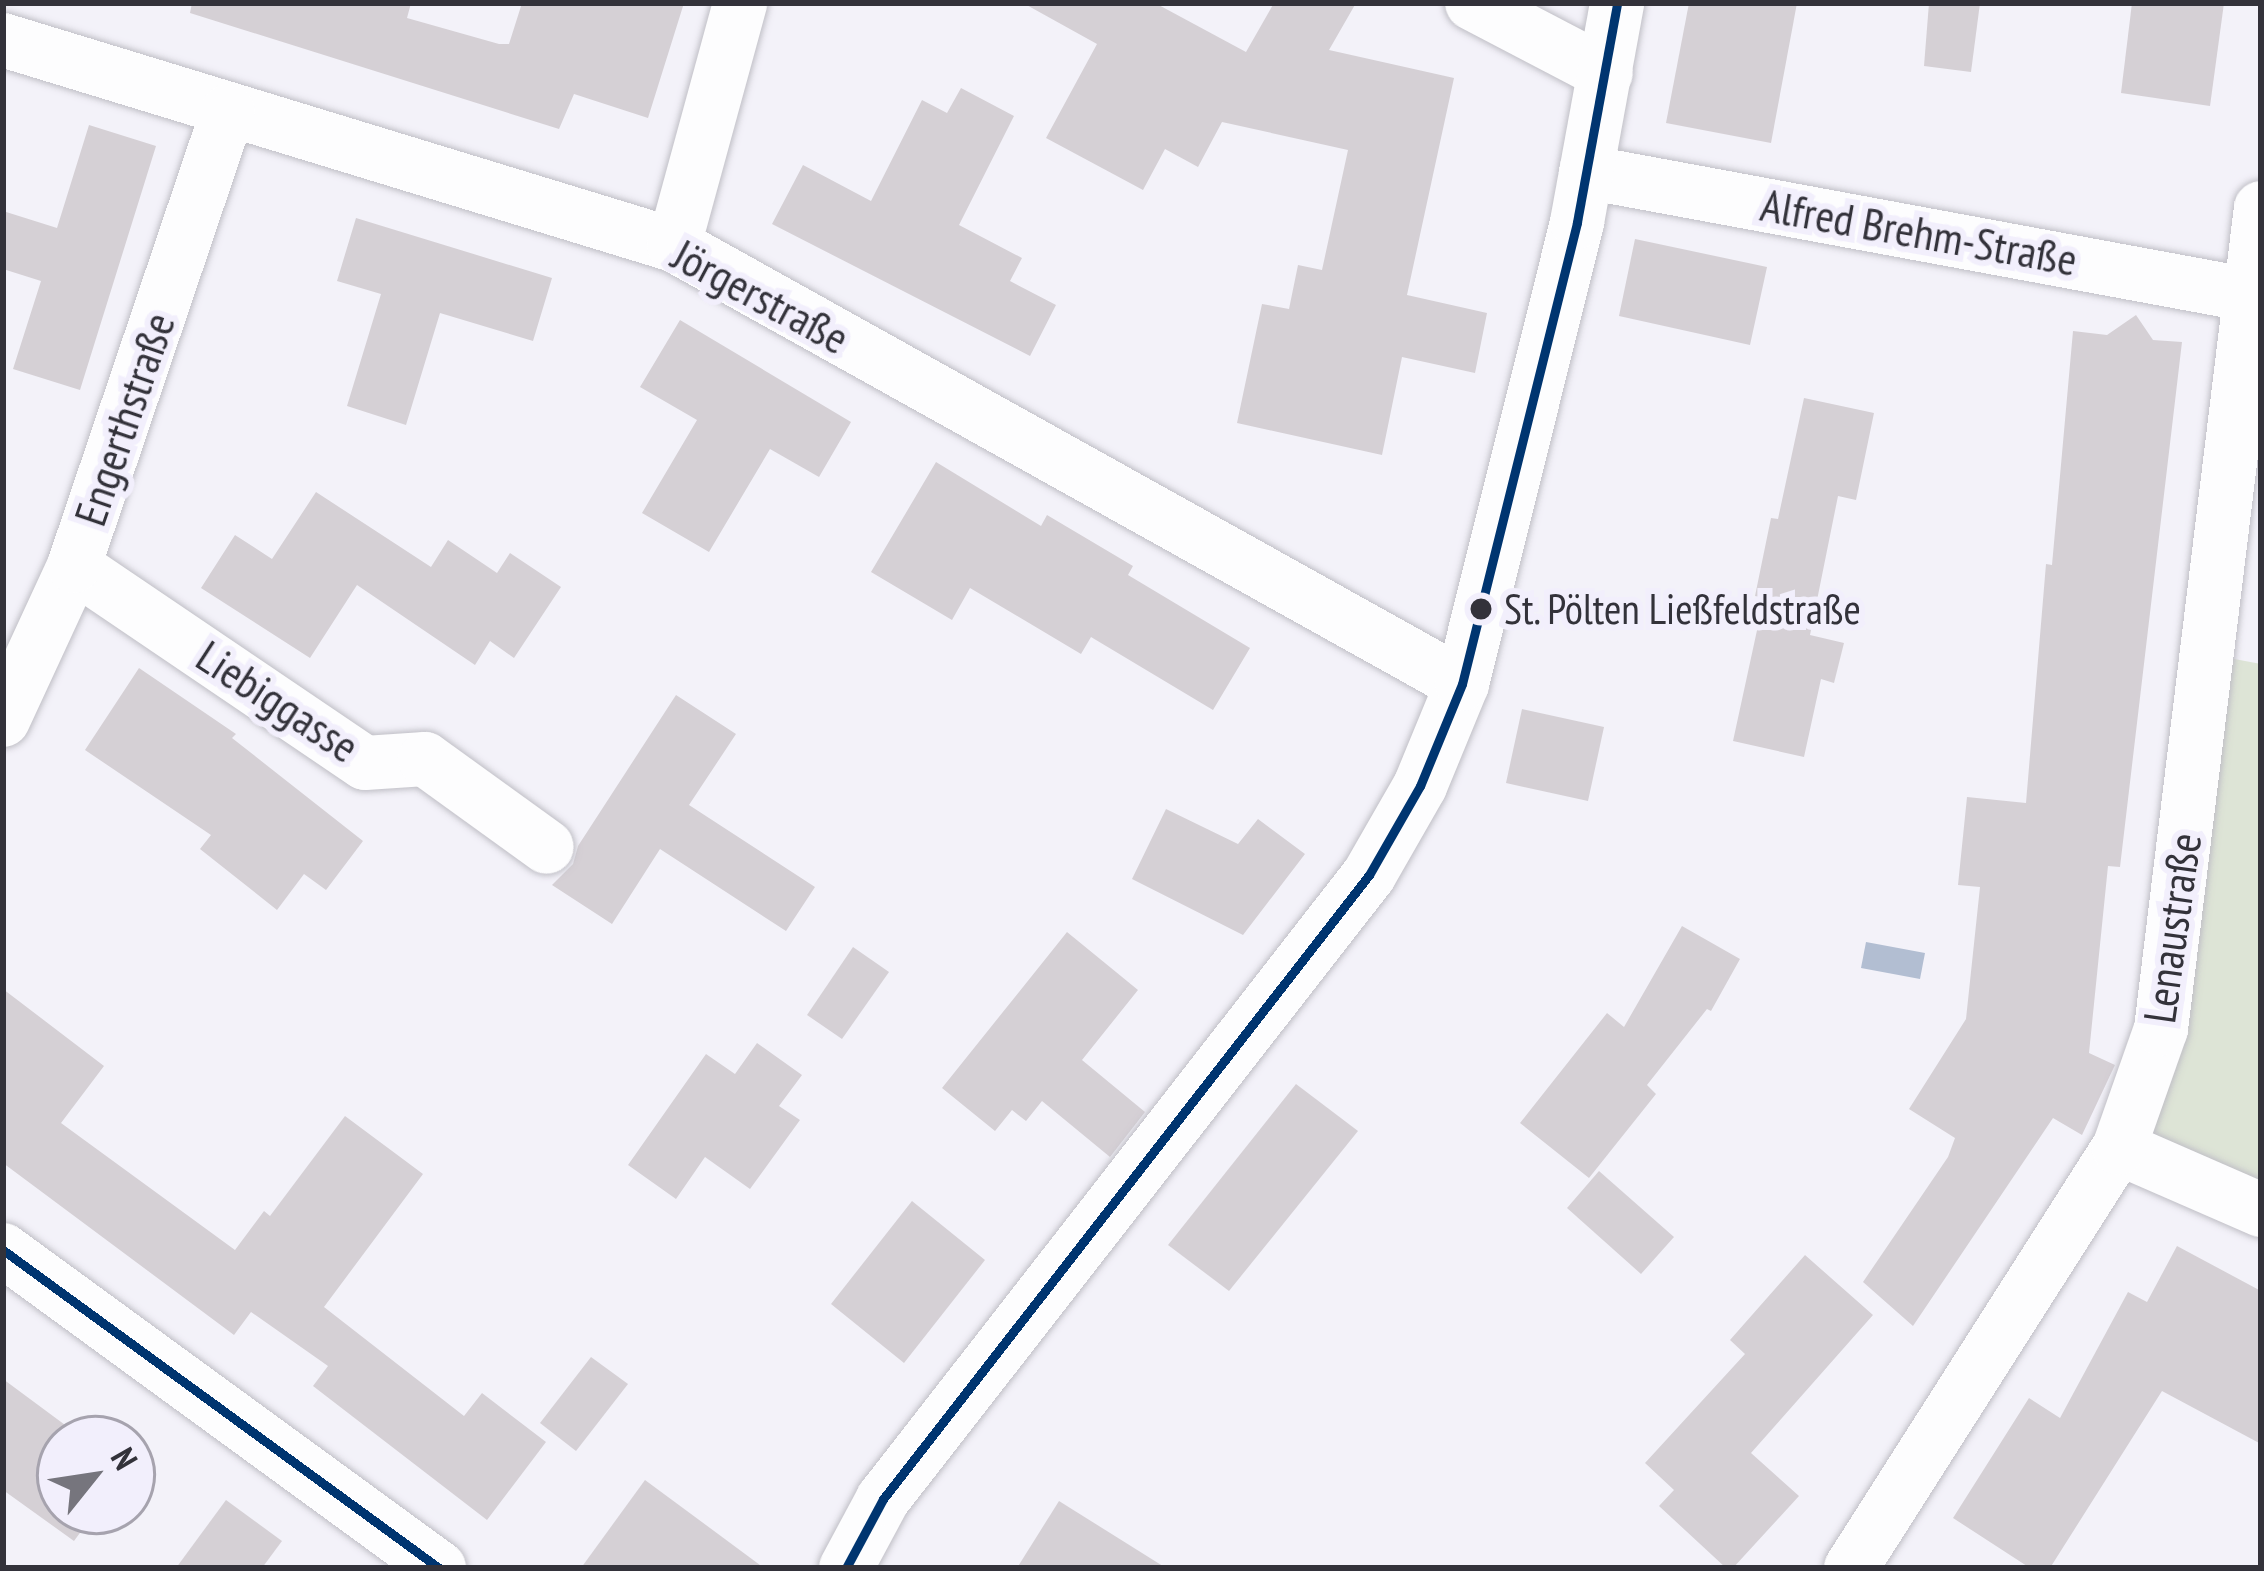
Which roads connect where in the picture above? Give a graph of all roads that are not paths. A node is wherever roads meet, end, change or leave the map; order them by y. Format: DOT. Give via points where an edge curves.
graph roads {
  1 [pos="740,3"];
  2 [pos="1472,3"];
  3 [pos="1617,3"];
  4 [pos="3,40"];
  5 [pos="1606,74"];
  6 [pos="228,111"];
  7 [pos="1586,172"];
  8 [pos="2261,208"];
  9 [pos="674,245"];
  10 [pos="2257,294"];
  11 [pos="74,566"];
  12 [pos="1462,684"];
  13 [pos="3,720"];
  14 [pos="548,847"];
  15 [pos="2120,1148"];
  16 [pos="2261,1210"];
  17 [pos="3,1250"];
  18 [pos="439,1568"];
  19 [pos="846,1568"];
  20 [pos="1851,1568"];
  1 -- 9 [label="street"];
  2 -- 5 [label="street"];
  3 -- 5 [label="street"];
  4 -- 6 [label="street, Jörgerstraße"];
  5 -- 7 [label="street"];
  6 -- 9 [label="street, Jörgerstraße"];
  6 -- 11 [label="street, Engerthstraße"];
  7 -- 10 [label="street, Alfred Brehm-Straße"];
  7 -- 12 [label="street"];
  8 -- 10 [label="street, Lenaustraße"];
  9 -- 12 [label="street, Jörgerstraße"];
  10 -- 15 [label="street, Lenaustraße" via="2161,1029"];
  11 -- 13 [label="street, Engerthstraße"];
  11 -- 14 [label="street, Liebiggasse" via="365,763 425,759"];
  12 -- 19 [label="street" via="1420,786 1369,875 883,1498"];
  15 -- 16 [label="street"];
  15 -- 20 [label="street, Lenaustraße"];
  17 -- 18 [label="street"];
}
